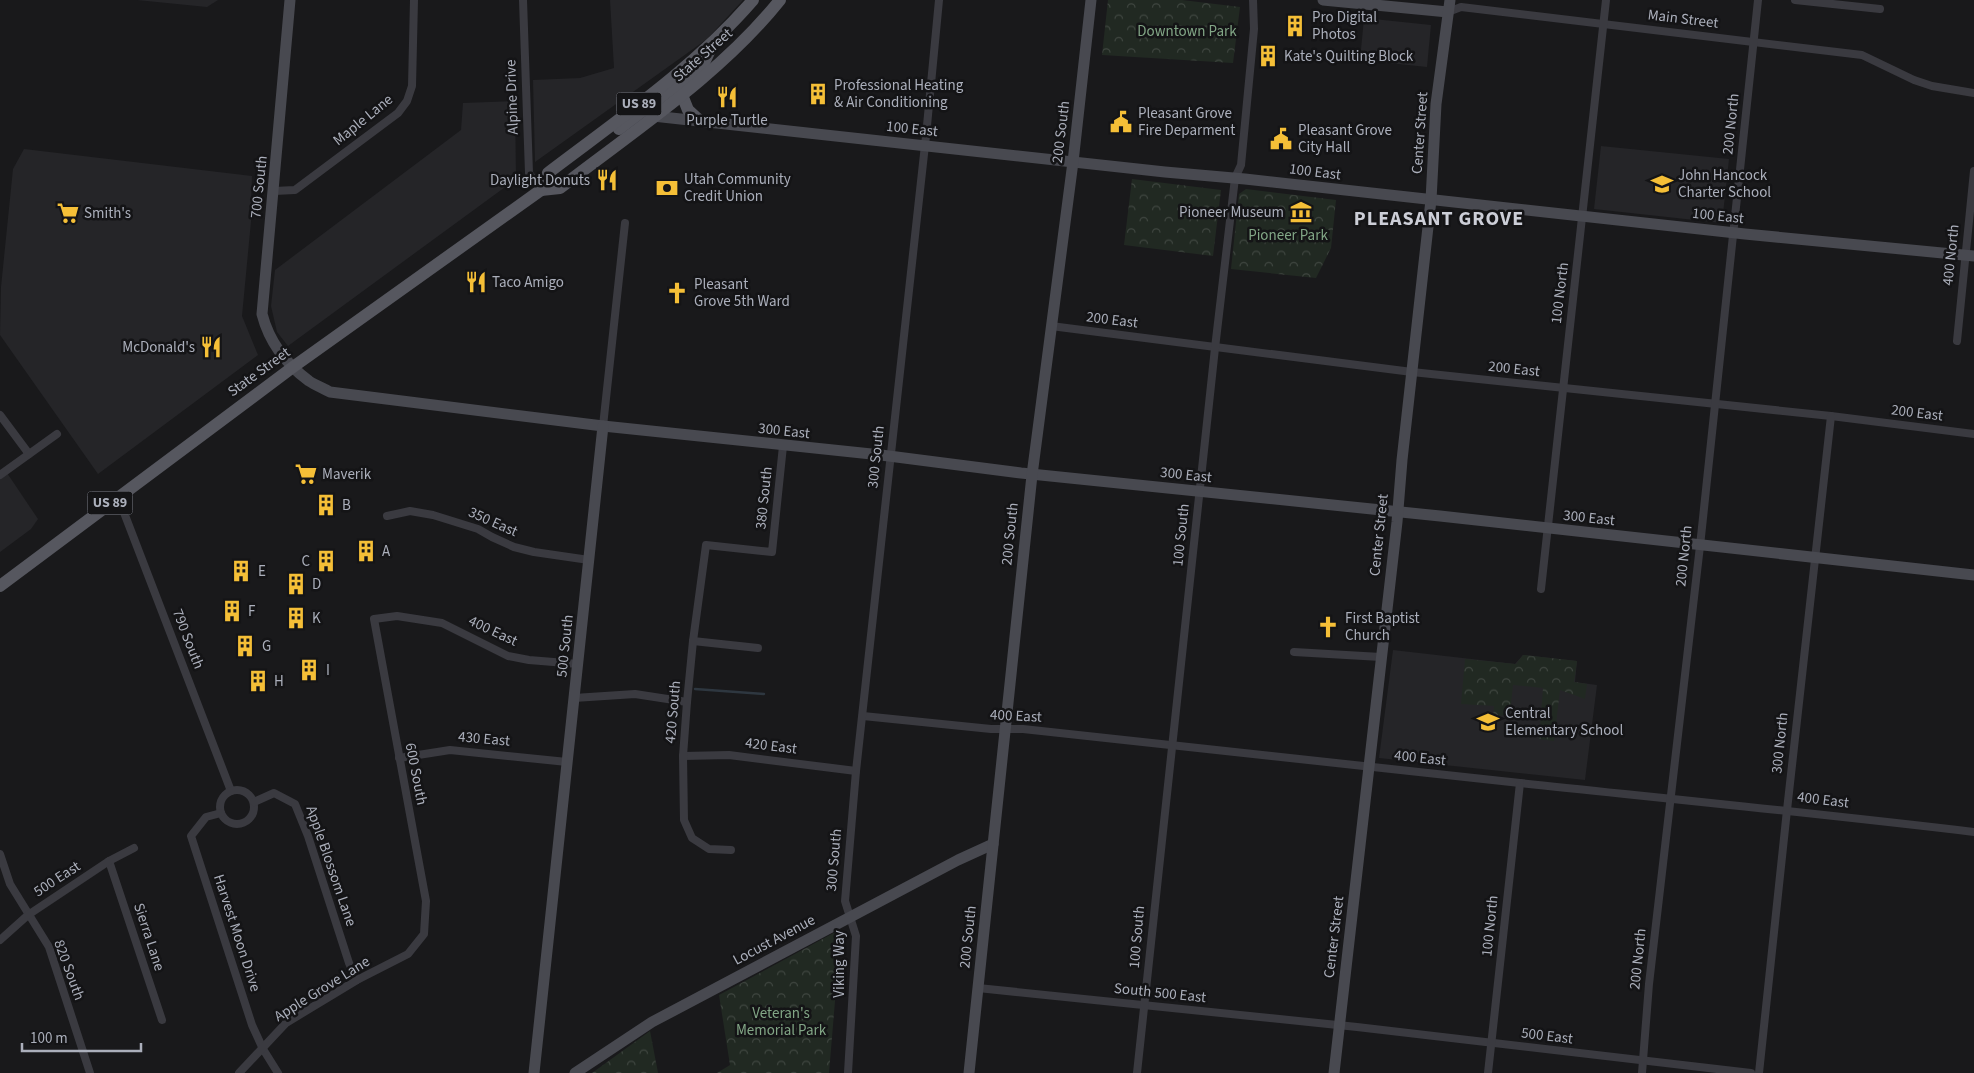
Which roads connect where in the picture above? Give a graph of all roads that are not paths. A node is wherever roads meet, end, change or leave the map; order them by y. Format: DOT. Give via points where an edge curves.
graph roads {
  1 [pos="290,0"];
  2 [pos="414,0"];
  3 [pos="523,0"];
  4 [pos="753,0"];
  5 [pos="780,0"];
  6 [pos="939,0"];
  7 [pos="1091,0"];
  8 [pos="1253,0"];
  9 [pos="1323,0"];
  10 [pos="1450,0"];
  11 [pos="1606,0"];
  12 [pos="1758,0"];
  13 [pos="1795,0"];
  14 [pos="1880,9"];
  15 [pos="1448,12"];
  16 [pos="1604,23"];
  17 [pos="715,41"];
  18 [pos="1754,43"];
  19 [pos="1974,93"];
  20 [pos="682,94"];
  21 [pos="650,112"];
  22 [pos="700,121"];
  23 [pos="925,145"];
  24 [pos="565,160"];
  25 [pos="1073,162"];
  26 [pos="1974,171"];
  27 [pos="1236,178"];
  28 [pos="541,190"];
  29 [pos="274,191"];
  30 [pos="1431,200"];
  31 [pos="1583,216"];
  32 [pos="625,223"];
  33 [pos="1734,233"];
  34 [pos="1969,256"];
  35 [pos="1051,326"];
  36 [pos="1957,341"];
  37 [pos="1215,348"];
  38 [pos="292,367"];
  39 [pos="1412,372"];
  40 [pos="1563,388"];
  41 [pos="1714,403"];
  42 [pos="0,414"];
  43 [pos="1831,416"];
  44 [pos="603,426"];
  45 [pos="57,434"];
  46 [pos="1974,434"];
  47 [pos="783,446"];
  48 [pos="29,454"];
  49 [pos="890,456"];
  50 [pos="1032,474"];
  51 [pos="0,475"];
  52 [pos="1200,491"];
  53 [pos="118,497"];
  54 [pos="1397,512"];
  55 [pos="387,516"];
  56 [pos="1549,529"];
  57 [pos="706,545"];
  58 [pos="1700,546"];
  59 [pos="1815,558"];
  60 [pos="589,560"];
  61 [pos="1974,575"];
  62 [pos="0,586"];
  63 [pos="1541,589"];
  64 [pos="374,619"];
  65 [pos="693,641"];
  66 [pos="758,648"];
  67 [pos="1294,652"];
  68 [pos="1381,658"];
  69 [pos="578,664"];
  70 [pos="574,698"];
  71 [pos="687,702"];
  72 [pos="863,716"];
  73 [pos="1005,729"];
  74 [pos="1172,745"];
  75 [pos="683,756"];
  76 [pos="399,758"];
  77 [pos="567,762"];
  78 [pos="1369,766"];
  79 [pos="856,771"];
  80 [pos="1520,783"];
  81 [pos="231,791"];
  82 [pos="1670,799"];
  83 [pos="254,802"];
  84 [pos="1787,810"];
  85 [pos="221,813"];
  86 [pos="1974,832"];
  87 [pos="994,844"];
  88 [pos="134,848"];
  89 [pos="731,850"];
  90 [pos="0,854"];
  91 [pos="109,861"];
  92 [pos="28,915"];
  93 [pos="850,916"];
  94 [pos="424,934"];
  95 [pos="0,940"];
  96 [pos="357,980"];
  97 [pos="978,988"];
  98 [pos="1145,1005"];
  99 [pos="162,1020"];
  100 [pos="1340,1025"];
  101 [pos="1491,1044"];
  102 [pos="263,1049"];
  103 [pos="1643,1062"];
  104 [pos="90,1073"];
  105 [pos="239,1073"];
  106 [pos="278,1073"];
  107 [pos="534,1073"];
  108 [pos="576,1073"];
  109 [pos="848,1073"];
  110 [pos="969,1073"];
  111 [pos="1137,1073"];
  112 [pos="1334,1073"];
  113 [pos="1488,1073"];
  114 [pos="1642,1073"];
  115 [pos="1751,1073"];
  116 [pos="1759,1073"];
  1 -- 29 [label="street, 700 South"];
  2 -- 29 [label="street, Maple Lane" via="412,86 407,101 398,113 295,190"];
  3 -- 28 [label="street, Alpine Drive" via="529,173"];
  4 -- 17 [label="main road, State Street / US 89"];
  5 -- 20 [label="main road, State Street" via="736,49"];
  6 -- 23 [label="street, 300 South"];
  7 -- 25 [label="street, 200 South"];
  8 -- 27 [label="street, 100 South" via="1254,29 1248,94 1241,165"];
  9 -- 15 [label="street, Main Street"];
  10 -- 15 [label="street, Center Street"];
  11 -- 16 [label="street, 100 North"];
  12 -- 18 [label="street, 200 North"];
  13 -- 14 [label="street"];
  15 -- 16 [label="street, Main Street" via="1461,8"];
  15 -- 30 [label="street, Center Street" via="1436,104"];
  16 -- 18 [label="street, Main Street"];
  16 -- 31 [label="street, 100 North"];
  17 -- 21 [label="main road" via="703,65"];
  17 -- 24 [label="main road, State Street / US 89"];
  18 -- 19 [label="street, Main Street" via="1862,55 1923,83"];
  18 -- 33 [label="street, 200 North"];
  20 -- 21 [label="main road, State Street"];
  20 -- 22 [label="main road" via="688,110"];
  21 -- 22 [label="street, 100 East"];
  21 -- 24 [label="main road" via="582,156"];
  21 -- 28 [label="main road, State Street / US 89" via="628,136 560,188"];
  22 -- 23 [label="street, 100 East"];
  23 -- 25 [label="street, 100 East"];
  23 -- 49 [label="street, 300 South"];
  24 -- 28 [label="main road, State Street / US 89" via="548,173"];
  25 -- 27 [label="street, 100 East"];
  25 -- 35 [label="street, 200 South"];
  26 -- 34 [label="street, 400 North"];
  27 -- 30 [label="street, 100 East"];
  27 -- 37 [label="street, 100 South"];
  28 -- 38 [label="main road, State Street / US 89"];
  29 -- 38 [label="street, 700 South" via="262,314 272,340"];
  30 -- 31 [label="street, 100 East"];
  30 -- 39 [label="street, Center Street"];
  31 -- 33 [label="street, 100 East"];
  31 -- 40 [label="street, 100 North"];
  32 -- 44 [label="street, 500 South"];
  33 -- 34 [label="street, 100 East"];
  33 -- 41 [label="street, 200 North"];
  34 -- 36 [label="street, 400 North"];
  35 -- 37 [label="street, 200 East"];
  35 -- 50 [label="street, 200 South"];
  37 -- 39 [label="street, 200 East"];
  37 -- 52 [label="street, 100 South"];
  38 -- 44 [label="street, 300 East" via="330,392"];
  38 -- 53 [label="main road, State Street / US 89"];
  39 -- 40 [label="street, 200 East"];
  39 -- 54 [label="street, Center Street"];
  40 -- 41 [label="street, 200 East"];
  40 -- 56 [label="street, 100 North"];
  41 -- 43 [label="street, 200 East"];
  41 -- 58 [label="street, 200 North"];
  42 -- 48 [label="street"];
  43 -- 46 [label="street, 200 East"];
  43 -- 59 [label="street, 300 North"];
  44 -- 47 [label="street, 300 East"];
  44 -- 60 [label="street, 500 South"];
  45 -- 48 [label="street"];
  47 -- 49 [label="street, 300 East"];
  47 -- 57 [label="street, 380 South" via="772,552"];
  48 -- 51 [label="street"];
  49 -- 50 [label="street, 300 East"];
  49 -- 72 [label="street, 300 South"];
  50 -- 52 [label="street, 300 East"];
  50 -- 73 [label="street, 200 South"];
  52 -- 54 [label="street, 300 East"];
  52 -- 74 [label="street, 100 South"];
  53 -- 62 [label="main road, State Street / US 89"];
  53 -- 81 [label="street, 790 South"];
  54 -- 56 [label="street, 300 East"];
  54 -- 68 [label="street, Center Street"];
  55 -- 60 [label="street, 350 East" via="410,511 433,514 478,529 514,547"];
  56 -- 58 [label="street, 300 East"];
  56 -- 63 [label="street, 100 North"];
  57 -- 65 [label="street, 420 South"];
  58 -- 59 [label="street, 300 East"];
  58 -- 82 [label="street, 200 North"];
  59 -- 61 [label="street, 300 East"];
  59 -- 84 [label="street, 300 North"];
  60 -- 69 [label="street, 500 South"];
  64 -- 69 [label="street, 400 East" via="397,616 442,623 508,656"];
  64 -- 76 [label="street, 600 South"];
  65 -- 66 [label="street"];
  65 -- 71 [label="street, 420 South"];
  67 -- 68 [label="street"];
  68 -- 78 [label="street, Center Street"];
  69 -- 70 [label="street, 500 South"];
  70 -- 71 [label="street" via="635,694"];
  70 -- 77 [label="street, 500 South"];
  71 -- 75 [label="street, 420 South"];
  72 -- 73 [label="street, 400 East"];
  72 -- 79 [label="street, 300 South"];
  73 -- 74 [label="street, 400 East"];
  73 -- 87 [label="street, 200 South"];
  74 -- 78 [label="street, 400 East"];
  74 -- 98 [label="street, 100 South"];
  75 -- 79 [label="street, 420 East" via="729,755"];
  75 -- 89 [label="street, 420 South" via="684,820 692,838 709,849"];
  76 -- 77 [label="street, 430 East" via="450,750"];
  76 -- 94 [label="street, 600 South" via="426,901"];
  77 -- 107 [label="street, 500 South"];
  78 -- 80 [label="street, 400 East"];
  78 -- 100 [label="street, Center Street"];
  79 -- 93 [label="street, 300 South" via="844,901"];
  80 -- 82 [label="street, 400 East"];
  80 -- 101 [label="street, 100 North"];
  81 -- 83 [label="street" via="242,791"];
  81 -- 85 [label="street" via="221,801"];
  82 -- 84 [label="street, 400 East"];
  82 -- 103 [label="street, 200 North"];
  83 -- 85 [label="street" via="254,812 243,823 232,823"];
  83 -- 96 [label="street, Apple Blossom Lane" via="274,793 295,804"];
  84 -- 86 [label="street, 400 East"];
  84 -- 116 [label="street, 300 North"];
  85 -- 102 [label="street, Harvest Moon Drive" via="206,817 191,836"];
  87 -- 93 [label="street, Locust Avenue"];
  87 -- 97 [label="street, 200 South"];
  88 -- 91 [label="street, 500 East"];
  90 -- 92 [label="street, 820 South" via="10,884"];
  91 -- 92 [label="street, 500 East"];
  91 -- 99 [label="street, Sierra Lane"];
  92 -- 95 [label="street, 500 East"];
  92 -- 104 [label="street, 820 South" via="49,948"];
  93 -- 108 [label="street, Locust Avenue" via="652,1022"];
  93 -- 109 [label="street, Viking Way" via="856,936"];
  94 -- 96 [label="street, Apple Grove Lane" via="408,954"];
  96 -- 102 [label="street, Apple Grove Lane" via="286,1023"];
  97 -- 98 [label="street, South 500 East"];
  97 -- 110 [label="street, 200 South"];
  98 -- 100 [label="street, South 500 East"];
  98 -- 111 [label="street, 100 South"];
  100 -- 101 [label="street, 500 East"];
  100 -- 112 [label="street, Center Street"];
  101 -- 103 [label="street, 500 East"];
  101 -- 113 [label="street, 100 North"];
  102 -- 105 [label="street, Apple Grove Lane"];
  102 -- 106 [label="street, Harvest Moon Drive"];
  103 -- 114 [label="street, 200 North"];
  103 -- 115 [label="street, 500 East"];
}
